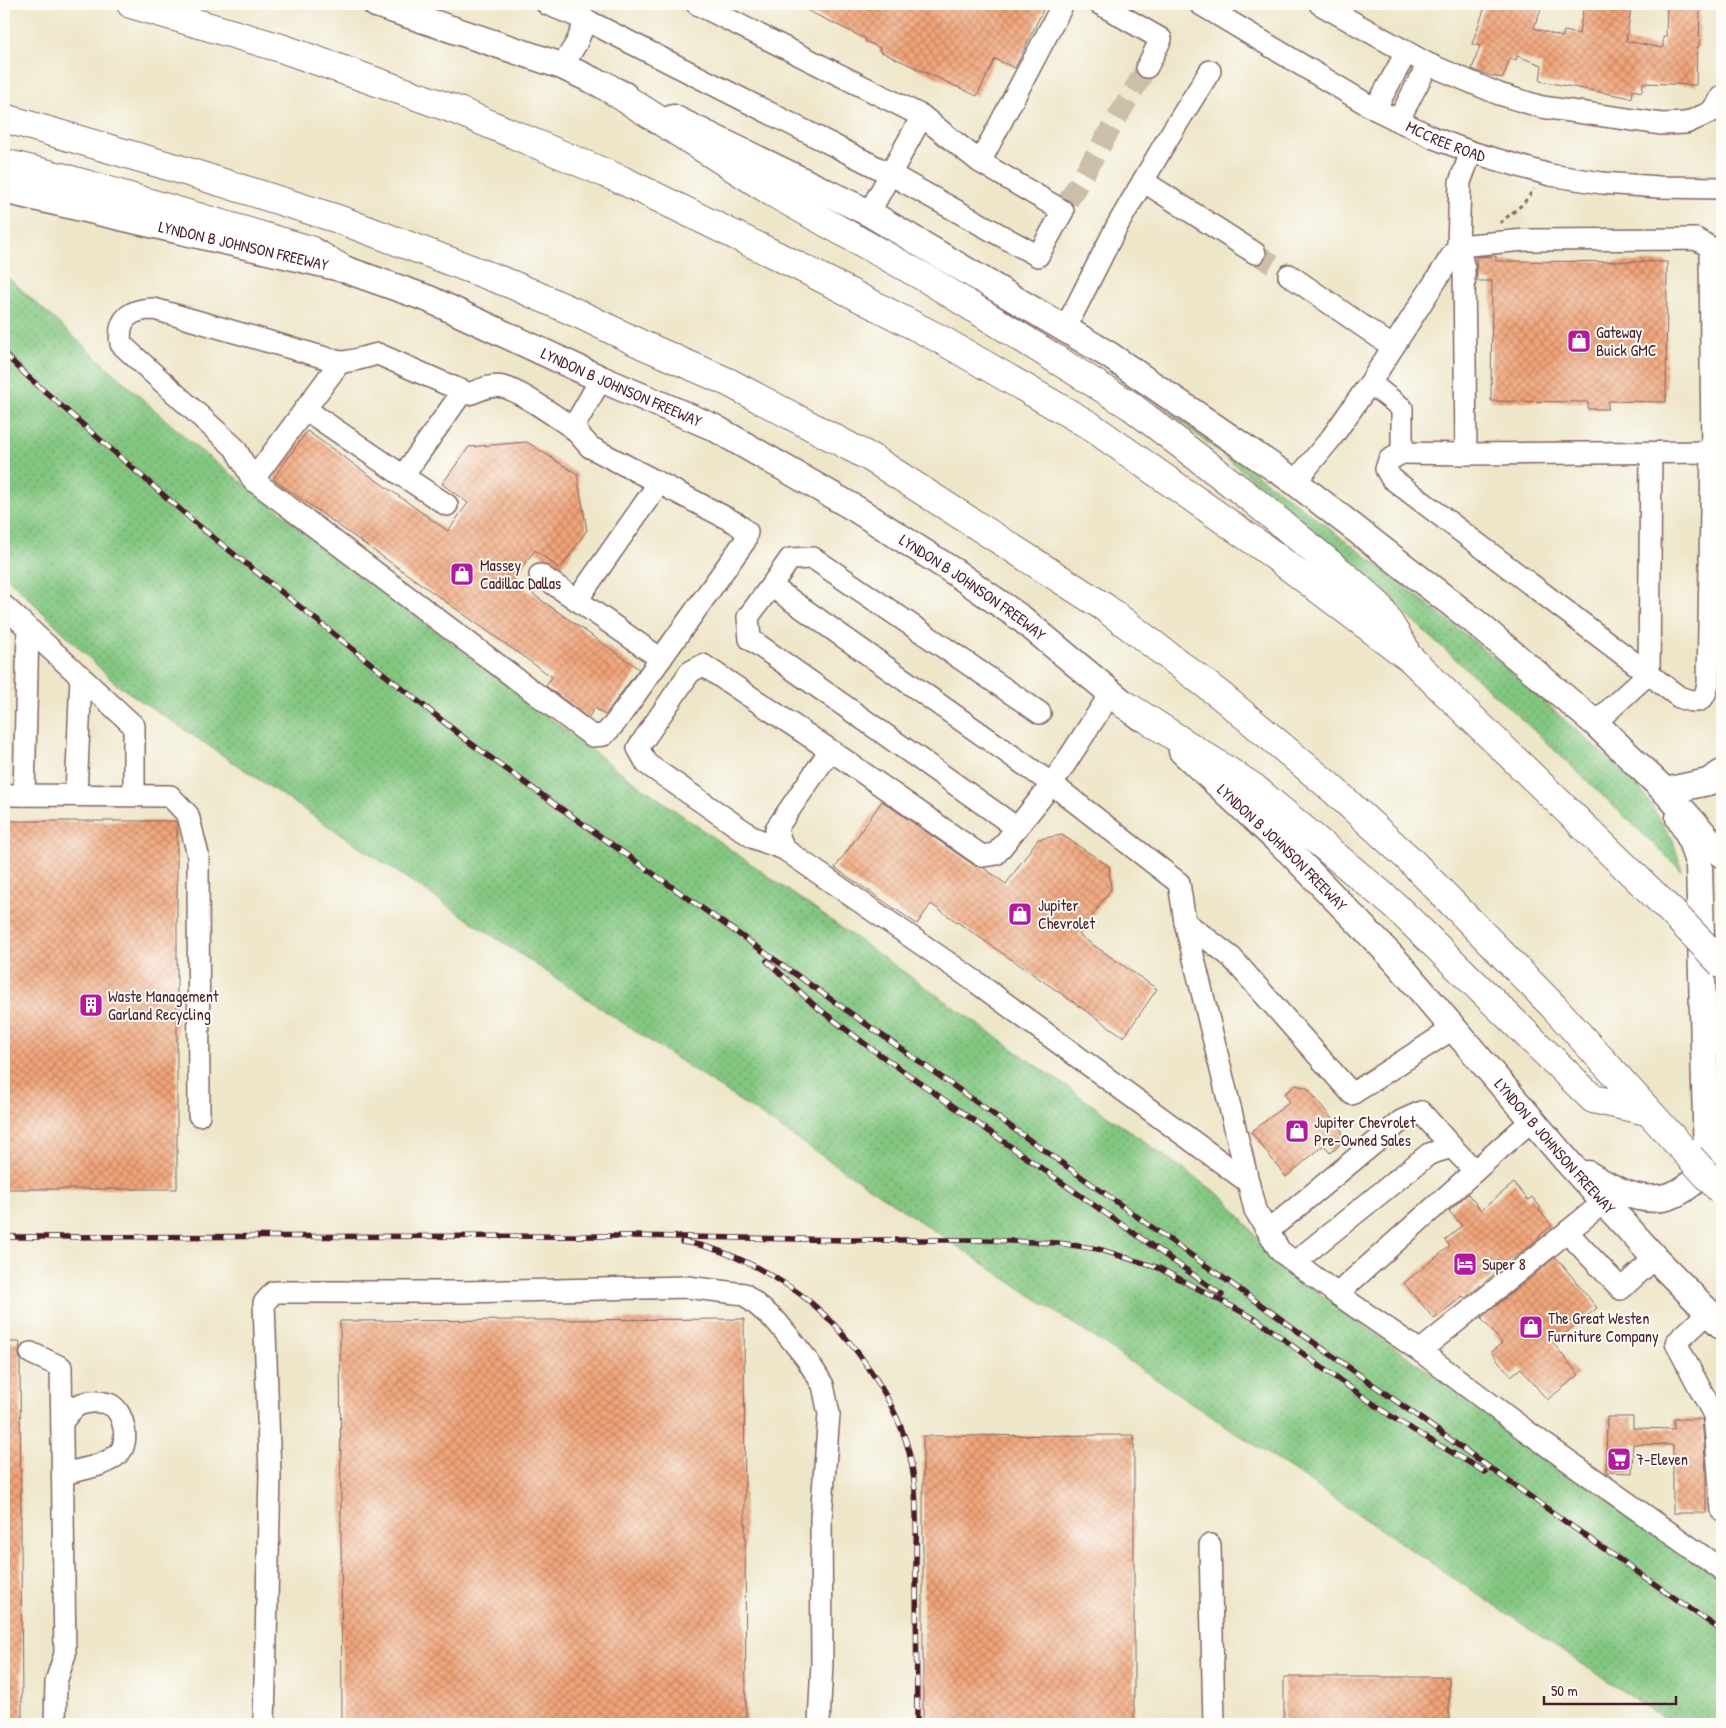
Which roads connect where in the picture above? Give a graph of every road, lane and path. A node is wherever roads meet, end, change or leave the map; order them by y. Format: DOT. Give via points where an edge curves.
graph roads {
  1 [pos="131,4"];
  2 [pos="376,4"];
  3 [pos="547,4"];
  4 [pos="697,4"];
  5 [pos="1063,4"];
  6 [pos="1100,4"];
  7 [pos="1200,4"];
  8 [pos="1320,4"];
  9 [pos="586,20"];
  10 [pos="1406,53"];
  11 [pos="1428,64"];
  12 [pos="562,66"];
  13 [pos="1147,67"];
  14 [pos="1210,71"];
  15 [pos="604,85"];
  16 [pos="1722,96"];
  17 [pos="1375,109"];
  18 [pos="922,116"];
  19 [pos="4,118"];
  20 [pos="1398,121"];
  21 [pos="1471,152"];
  22 [pos="980,162"];
  23 [pos="4,163"];
  24 [pos="890,174"];
  25 [pos="1143,181"];
  26 [pos="1536,186"];
  27 [pos="1722,188"];
  28 [pos="4,190"];
  29 [pos="869,212"];
  30 [pos="1498,242"];
  31 [pos="1458,246"];
  32 [pos="1255,253"];
  33 [pos="341,268"];
  34 [pos="1288,275"];
  35 [pos="1065,328"];
  36 [pos="1393,346"];
  37 [pos="340,362"];
  38 [pos="601,379"];
  39 [pos="1370,383"];
  40 [pos="463,391"];
  41 [pos="305,409"];
  42 [pos="573,428"];
  43 [pos="1717,452"];
  44 [pos="1402,453"];
  45 [pos="1466,454"];
  46 [pos="1651,454"];
  47 [pos="403,476"];
  48 [pos="253,480"];
  49 [pos="1296,482"];
  50 [pos="659,483"];
  51 [pos="447,505"];
  52 [pos="540,575"];
  53 [pos="771,586"];
  54 [pos="577,600"];
  55 [pos="4,606"];
  56 [pos="28,629"];
  57 [pos="661,659"];
  58 [pos="1411,659"];
  59 [pos="1649,673"];
  60 [pos="81,676"];
  61 [pos="1117,698"];
  62 [pos="1040,713"];
  63 [pos="1595,722"];
  64 [pos="836,754"];
  65 [pos="1722,773"];
  66 [pos="1052,784"];
  67 [pos="1665,790"];
  68 [pos="14,795"];
  69 [pos="76,795"];
  70 [pos="134,795"];
  71 [pos="1017,828"];
  72 [pos="784,849"];
  73 [pos="1722,854"];
  74 [pos="1185,922"];
  75 [pos="1722,964"];
  76 [pos="1454,1028"];
  77 [pos="1647,1111"];
  78 [pos="199,1115"];
  79 [pos="1532,1120"];
  80 [pos="1452,1147"];
  81 [pos="1566,1160"];
  82 [pos="1475,1171"];
  83 [pos="1248,1182"];
  84 [pos="1722,1192"];
  85 [pos="1604,1202"];
  86 [pos="1268,1231"];
  87 [pos="1567,1232"];
  88 [pos="1655,1258"];
  89 [pos="1295,1262"];
  90 [pos="1337,1294"];
  91 [pos="1716,1319"];
  92 [pos="1420,1352"];
  93 [pos="31,1353"];
  94 [pos="62,1422"];
  95 [pos="1720,1455"];
  96 [pos="62,1474"];
  97 [pos="1722,1511"];
  98 [pos="1210,1545"];
  99 [pos="1722,1570"];
  100 [pos="55,1724"];
  101 [pos="264,1724"];
  102 [pos="819,1724"];
  103 [pos="1214,1724"];
  1 -- 58 [label="highway" via="281,48 456,110 624,181 804,269 940,339 1088,424 1268,551"];
  2 -- 12 [label="main road"];
  3 -- 9 [label="street"];
  4 -- 18 [label="street"];
  5 -- 22 [label="street"];
  6 -- 13 [label="street" via="1161,39"];
  7 -- 17 [label="street, MCCREE ROAD"];
  8 -- 10 [label="street"];
  9 -- 12 [label="street"];
  9 -- 24 [label="street"];
  10 -- 11 [label="street"];
  10 -- 17 [label="street"];
  11 -- 16 [label="street" via="1499,94 1542,107 1662,124 1686,123 1712,112"];
  11 -- 20 [label="street"];
  12 -- 15 [label="main road"];
  14 -- 25 [label="street"];
  15 -- 29 [label="main road"];
  15 -- 58 [label="highway" via="775,194 930,280 1131,406 1252,500 1378,605"];
  17 -- 20 [label="street, MCCREE ROAD"];
  18 -- 22 [label="street"];
  18 -- 24 [label="street"];
  19 -- 77 [label="highway" via="279,199 485,274 728,382 873,459 1104,607 1220,695 1328,785 1408,859 1547,1000"];
  20 -- 21 [label="street, MCCREE ROAD"];
  21 -- 27 [label="street, MCCREE ROAD" via="1550,175 1602,183 1659,188"];
  21 -- 31 [label="street" via="1460,182"];
  22 -- 24 [label="street" via="1065,206 1038,256"];
  23 -- 33 [label="highway" via="310,250"];
  24 -- 29 [label="street"];
  25 -- 32 [label="street"];
  25 -- 35 [label="street"];
  26 -- 30 [label="path" via="1523,204 1500,224"];
  28 -- 33 [label="main road, LYNDON B JOHNSON FREEWAY"];
  29 -- 35 [label="main road"];
  30 -- 31 [label="street"];
  30 -- 43 [label="street" via="1696,239 1710,247"];
  31 -- 36 [label="street"];
  31 -- 45 [label="street" via="1464,268"];
  33 -- 38 [label="main road, LYNDON B JOHNSON FREEWAY" via="429,299"];
  34 -- 36 [label="street"];
  35 -- 49 [label="main road"];
  36 -- 39 [label="street"];
  37 -- 40 [label="street" via="378,354"];
  37 -- 41 [label="street"];
  37 -- 48 [label="street" via="154,309 140,309 128,315 122,325 121,344 235,448"];
  38 -- 42 [label="street"];
  38 -- 61 [label="main road, LYNDON B JOHNSON FREEWAY" via="713,427 856,509 1022,619"];
  39 -- 44 [label="street" via="1402,408"];
  39 -- 49 [label="street"];
  40 -- 42 [label="street" via="469,394 502,386"];
  40 -- 47 [label="street"];
  41 -- 47 [label="street"];
  41 -- 48 [label="street"];
  42 -- 50 [label="street" via="590,447"];
  43 -- 46 [label="street"];
  43 -- 59 [label="street" via="1706,696 1700,701 1679,697"];
  44 -- 45 [label="street"];
  44 -- 59 [label="street" via="1389,460 1386,469 1391,478"];
  45 -- 46 [label="street"];
  46 -- 59 [label="street"];
  47 -- 51 [label="street"];
  48 -- 57 [label="street" via="592,736 604,735 615,723"];
  49 -- 63 [label="main road" via="1474,621"];
  50 -- 54 [label="street"];
  50 -- 57 [label="street" via="736,523 747,532 745,540"];
  52 -- 54 [label="street"];
  53 -- 62 [label="street" via="790,558 813,558"];
  53 -- 66 [label="street"];
  53 -- 71 [label="street" via="748,616 750,639"];
  54 -- 57 [label="street"];
  55 -- 56 [label="street"];
  56 -- 60 [label="street"];
  56 -- 68 [label="street"];
  58 -- 75 [label="highway, bridge"];
  59 -- 63 [label="street"];
  60 -- 69 [label="street"];
  60 -- 70 [label="street" via="134,726"];
  61 -- 66 [label="street"];
  61 -- 76 [label="main road, LYNDON B JOHNSON FREEWAY" via="1194,760 1290,852 1396,961"];
  61 -- 77 [label="highway" via="1253,787 1393,904 1593,1098"];
  63 -- 67 [label="main road"];
  64 -- 71 [label="street" via="982,856 996,854"];
  64 -- 72 [label="street" via="827,755 776,829"];
  64 -- 72 [label="street" via="703,664 690,672 638,748 647,764 754,838"];
  65 -- 67 [label="main road" via="1708,782"];
  66 -- 71 [label="street"];
  66 -- 74 [label="street" via="1179,883"];
  67 -- 73 [label="main road"];
  67 -- 81 [label="main road" via="1689,835 1699,865 1707,1158 1700,1175 1678,1194 1656,1199 1631,1197"];
  68 -- 69 [label="street"];
  69 -- 70 [label="street"];
  70 -- 78 [label="street" via="170,796 188,815 198,855"];
  72 -- 83 [label="street" via="976,982"];
  74 -- 76 [label="street" via="1231,957 1352,1094"];
  74 -- 83 [label="street"];
  76 -- 79 [label="main road, LYNDON B JOHNSON FREEWAY"];
  77 -- 84 [label="highway, bridge"];
  79 -- 81 [label="main road, LYNDON B JOHNSON FREEWAY"];
  79 -- 82 [label="street"];
  80 -- 82 [label="street"];
  80 -- 86 [label="street" via="1421,1112 1401,1121"];
  80 -- 89 [label="street" via="1429,1154"];
  81 -- 85 [label="main road, LYNDON B JOHNSON FREEWAY"];
  82 -- 90 [label="street"];
  83 -- 86 [label="street" via="1255,1210"];
  85 -- 87 [label="street"];
  85 -- 88 [label="main road, LYNDON B JOHNSON FREEWAY"];
  86 -- 89 [label="street" via="1280,1251"];
  87 -- 88 [label="street" via="1621,1289"];
  87 -- 92 [label="street"];
  88 -- 91 [label="main road, LYNDON B JOHNSON FREEWAY"];
  89 -- 90 [label="street"];
  90 -- 92 [label="street"];
  91 -- 95 [label="street" via="1676,1343 1714,1415"];
  92 -- 99 [label="street"];
  93 -- 94 [label="street" via="61,1366"];
  94 -- 96 [label="street"];
  94 -- 96 [label="street" via="79,1404 94,1401 112,1405 123,1420 125,1438 121,1452 104,1463"];
  95 -- 97 [label="street"];
  96 -- 100 [label="street" via="65,1654 56,1682"];
  98 -- 103 [label="street"];
  101 -- 102 [label="street" via="270,1475 264,1303 274,1292 688,1287 744,1294 777,1322 823,1385 829,1414 821,1518"];
}
